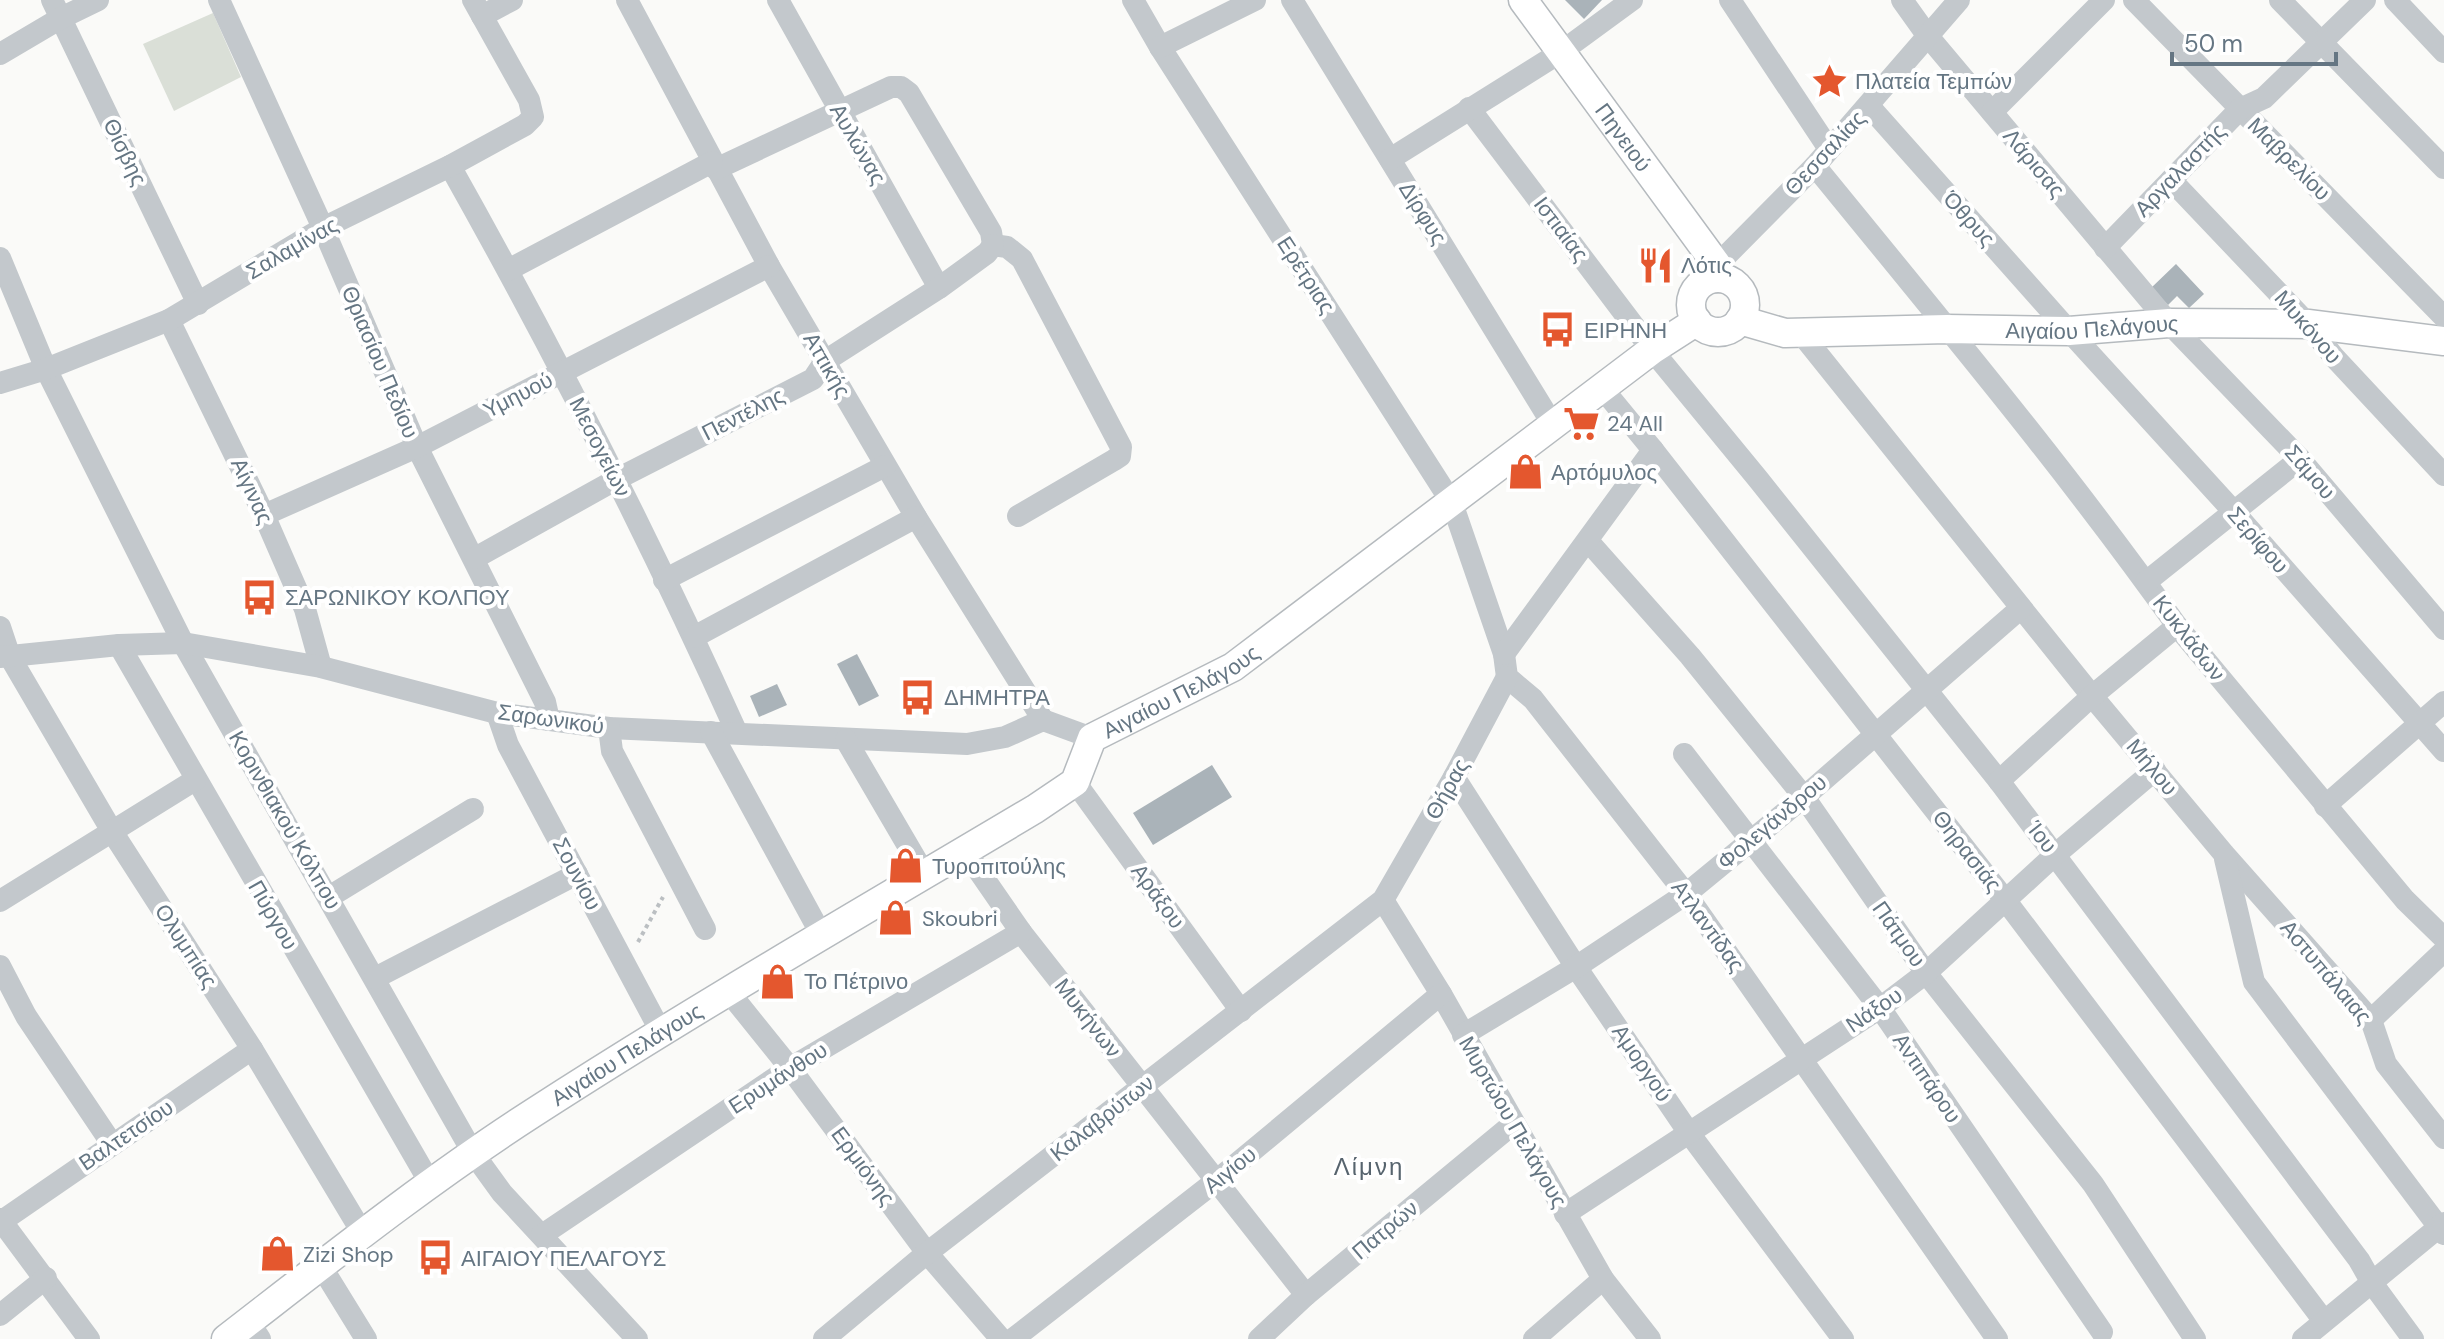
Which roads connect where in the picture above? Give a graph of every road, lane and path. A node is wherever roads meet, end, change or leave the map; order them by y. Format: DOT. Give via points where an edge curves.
graph roads {
  1 [pos="98,0"];
  2 [pos="219,0"];
  3 [pos="512,0"];
  4 [pos="627,0"];
  5 [pos="778,0"];
  6 [pos="1133,0"];
  7 [pos="1255,0"];
  8 [pos="1292,0"];
  9 [pos="1523,0"];
  10 [pos="1632,0"];
  11 [pos="1730,0"];
  12 [pos="1902,0"];
  13 [pos="1959,0"];
  14 [pos="2104,0"];
  15 [pos="2134,0"];
  16 [pos="2280,0"];
  17 [pos="2365,0"];
  18 [pos="2395,0"];
  19 [pos="478,8"];
  20 [pos="57,9"];
  21 [pos="1927,35"];
  22 [pos="2320,42"];
  23 [pos="1160,47"];
  24 [pos="1561,52"];
  25 [pos="2444,52"];
  26 [pos="0,54"];
  27 [pos="1869,106"];
  28 [pos="1469,108"];
  29 [pos="2240,109"];
  30 [pos="839,112"];
  31 [pos="1992,112"];
  32 [pos="1822,158"];
  33 [pos="1390,159"];
  34 [pos="450,166"];
  35 [pos="714,166"];
  36 [pos="2444,168"];
  37 [pos="2171,180"];
  38 [pos="323,228"];
  39 [pos="993,245"];
  40 [pos="2105,248"];
  41 [pos="0,258"];
  42 [pos="769,266"];
  43 [pos="508,270"];
  44 [pos="1717,272"];
  45 [pos="939,288"];
  46 [pos="198,304"];
  47 [pos="2444,317"];
  48 [pos="169,320"];
  49 [pos="1740,320"];
  50 [pos="1697,321"];
  51 [pos="2169,323"];
  52 [pos="2308,324"];
  53 [pos="1947,329"];
  54 [pos="2069,331"];
  55 [pos="1800,332"];
  56 [pos="2444,341"];
  57 [pos="1652,350"];
  58 [pos="825,361"];
  59 [pos="46,369"];
  60 [pos="563,372"];
  61 [pos="0,383"];
  62 [pos="1602,388"];
  63 [pos="1553,425"];
  64 [pos="417,447"];
  65 [pos="1653,450"];
  66 [pos="2300,459"];
  67 [pos="885,466"];
  68 [pos="2444,475"];
  69 [pos="617,479"];
  70 [pos="1452,503"];
  71 [pos="2234,512"];
  72 [pos="264,515"];
  73 [pos="1018,516"];
  74 [pos="916,517"];
  75 [pos="1588,541"];
  76 [pos="475,558"];
  77 [pos="664,580"];
  78 [pos="2146,582"];
  79 [pos="2021,608"];
  80 [pos="2177,626"];
  81 [pos="0,627"];
  82 [pos="2444,629"];
  83 [pos="694,637"];
  84 [pos="183,643"];
  85 [pos="119,645"];
  86 [pos="5,657"];
  87 [pos="1505,666"];
  88 [pos="321,667"];
  89 [pos="1927,689"];
  90 [pos="2092,696"];
  91 [pos="2444,702"];
  92 [pos="497,713"];
  93 [pos="549,720"];
  94 [pos="1043,720"];
  95 [pos="2419,724"];
  96 [pos="609,728"];
  97 [pos="711,732"];
  98 [pos="737,733"];
  99 [pos="1876,735"];
  100 [pos="1092,738"];
  101 [pos="846,740"];
  102 [pos="2444,751"];
  103 [pos="1684,754"];
  104 [pos="2155,770"];
  105 [pos="1454,777"];
  106 [pos="195,780"];
  107 [pos="1999,781"];
  108 [pos="1075,782"];
  109 [pos="1804,797"];
  110 [pos="2325,806"];
  111 [pos="473,809"];
  112 [pos="113,833"];
  113 [pos="1752,839"];
  114 [pos="965,851"];
  115 [pos="2056,854"];
  116 [pos="2224,854"];
  117 [pos="577,874"];
  118 [pos="676,874"];
  119 [pos="925,875"];
  120 [pos="1686,894"];
  121 [pos="329,897"];
  122 [pos="1383,900"];
  123 [pos="0,901"];
  124 [pos="2006,901"];
  125 [pos="705,929"];
  126 [pos="1021,932"];
  127 [pos="822,936"];
  128 [pos="2444,938"];
  129 [pos="2444,951"];
  130 [pos="625,965"];
  131 [pos="0,966"];
  132 [pos="1576,967"];
  133 [pos="1926,973"];
  134 [pos="375,978"];
  135 [pos="728,991"];
  136 [pos="1441,994"];
  137 [pos="1880,1008"];
  138 [pos="1241,1011"];
  139 [pos="2371,1020"];
  140 [pos="661,1032"];
  141 [pos="1463,1035"];
  142 [pos="252,1049"];
  143 [pos="1802,1057"];
  144 [pos="790,1068"];
  145 [pos="1142,1087"];
  146 [pos="1513,1124"];
  147 [pos="1689,1133"];
  148 [pos="2444,1138"];
  149 [pos="112,1144"];
  150 [pos="473,1153"];
  151 [pos="1216,1181"];
  152 [pos="430,1183"];
  153 [pos="1565,1214"];
  154 [pos="1,1220"];
  155 [pos="2442,1228"];
  156 [pos="363,1234"];
  157 [pos="542,1235"];
  158 [pos="927,1253"];
  159 [pos="321,1266"];
  160 [pos="46,1278"];
  161 [pos="1603,1279"];
  162 [pos="2372,1283"];
  163 [pos="1306,1295"];
  164 [pos="0,1315"];
  165 [pos="2324,1321"];
  166 [pos="255,1330"];
  167 [pos="2102,1332"];
  168 [pos="89,1339"];
  169 [pos="226,1339"];
  170 [pos="366,1339"];
  171 [pos="637,1339"];
  172 [pos="824,1339"];
  173 [pos="1001,1339"];
  174 [pos="1013,1339"];
  175 [pos="1259,1339"];
  176 [pos="1534,1339"];
  177 [pos="1650,1339"];
  178 [pos="1843,1339"];
  179 [pos="1997,1339"];
  180 [pos="2195,1339"];
  181 [pos="2303,1339"];
  182 [pos="2413,1339"];
  1 -- 20 [label="street"];
  2 -- 38 [label="street, Θριασίου Πεδίου"];
  3 -- 19 [label="street"];
  4 -- 35 [label="street, Αττικής"];
  5 -- 30 [label="street, Αυλώνας"];
  6 -- 23 [label="street, Ερέτριας"];
  7 -- 23 [label="street"];
  8 -- 33 [label="street, Δίρφυς"];
  9 -- 24 [label="main road, Πηνειού"];
  10 -- 24 [label="street"];
  11 -- 32 [label="street, Κυκλάδων"];
  12 -- 21 [label="street, Λάρισας"];
  13 -- 21 [label="street, Θεσσαλίας"];
  14 -- 31 [label="street"];
  15 -- 29 [label="street, Μαβρελίου"];
  16 -- 22 [label="street"];
  17 -- 22 [label="street, Αργαλαστής"];
  18 -- 25 [label="street"];
  19 -- 34 [label="street, Σαλαμίνας" via="529,100 533,117"];
  20 -- 26 [label="street"];
  20 -- 46 [label="street, Θίσβης"];
  21 -- 27 [label="street, Θεσσαλίας"];
  21 -- 31 [label="street, Λάρισας"];
  22 -- 29 [label="street, Αργαλαστής" via="2264,98"];
  22 -- 36 [label="street"];
  23 -- 70 [label="street, Ερέτριας"];
  24 -- 28 [label="street"];
  24 -- 44 [label="main road, Πηνειού"];
  27 -- 32 [label="street, Θεσσαλίας"];
  27 -- 54 [label="street, Όθρυς"];
  28 -- 33 [label="street"];
  28 -- 57 [label="street, Ιστιαίας"];
  29 -- 37 [label="street, Αργαλαστής"];
  29 -- 47 [label="street, Μαβρελίου"];
  30 -- 35 [label="street"];
  30 -- 39 [label="street" via="891,87 909,93 991,232"];
  30 -- 45 [label="street, Αυλώνας"];
  31 -- 40 [label="street, Λάρισας"];
  32 -- 44 [label="street, Θεσσαλίας"];
  32 -- 53 [label="street, Κυκλάδων"];
  33 -- 63 [label="street, Δίρφυς"];
  34 -- 38 [label="street, Σαλαμίνας"];
  34 -- 43 [label="street, Μεσογείων"];
  35 -- 42 [label="street, Αττικής"];
  35 -- 43 [label="street"];
  37 -- 40 [label="street, Αργαλαστής"];
  37 -- 52 [label="street, Μυκόνου"];
  38 -- 46 [label="street, Σαλαμίνας"];
  38 -- 64 [label="street, Θριασίου Πεδίου"];
  39 -- 45 [label="street, Πεντέλης"];
  39 -- 73 [label="street" via="1007,247 1022,259 1121,447 1120,456"];
  40 -- 51 [label="street, Λάρισας"];
  41 -- 59 [label="street, Κορινθιακού Κόλπου"];
  42 -- 58 [label="street, Αττικής"];
  42 -- 60 [label="street, Υμηυού"];
  43 -- 60 [label="street, Μεσογείων"];
  44 -- 49 [label="main road, Πηνειού" via="1739,289 1745,304"];
  44 -- 50 [label="main road" via="1694,293 1691,307"];
  45 -- 58 [label="street, Πεντέλης"];
  46 -- 48 [label="street, Σαλαμίνας"];
  48 -- 59 [label="street, Σαλαμίνας"];
  48 -- 72 [label="street, Αίγινας"];
  49 -- 50 [label="main road" via="1722,332"];
  49 -- 55 [label="main road, Αιγαίου Πελάγους" via="1774,331"];
  50 -- 57 [label="main road, Αιγαίου Πελάγους"];
  51 -- 52 [label="main road, Αιγαίου Πελάγους"];
  51 -- 54 [label="main road, Αιγαίου Πελάγους"];
  51 -- 66 [label="street, Σάμου"];
  52 -- 56 [label="main road, Αιγαίου Πελάγους"];
  52 -- 68 [label="street, Μυκόνου"];
  53 -- 54 [label="main road, Αιγαίου Πελάγους"];
  53 -- 55 [label="main road, Αιγαίου Πελάγους"];
  53 -- 78 [label="street, Κυκλάδων"];
  54 -- 71 [label="street, Σερίφου"];
  55 -- 79 [label="street, Μήλου"];
  57 -- 62 [label="main road, Αιγαίου Πελάγους"];
  57 -- 89 [label="street, Ίου"];
  58 -- 67 [label="street, Αττικής"];
  58 -- 69 [label="street, Πεντέλης" via="813,379"];
  59 -- 61 [label="street, Σαλαμίνας"];
  59 -- 84 [label="street, Κορινθιακού Κόλπου"];
  60 -- 64 [label="street, Υμηυού"];
  60 -- 69 [label="street, Μεσογείων"];
  62 -- 63 [label="main road, Αιγαίου Πελάγους"];
  62 -- 65 [label="street, Θηρασιάς"];
  63 -- 70 [label="main road, Αιγαίου Πελάγους"];
  64 -- 72 [label="street, Υμηυού"];
  64 -- 76 [label="street, Θριασίου Πεδίου"];
  65 -- 75 [label="street, Θήρας"];
  65 -- 99 [label="street, Θηρασιάς"];
  66 -- 71 [label="street"];
  66 -- 82 [label="street, Σάμου"];
  67 -- 74 [label="street, Αττικής"];
  67 -- 77 [label="street"];
  69 -- 76 [label="street, Πεντέλης"];
  69 -- 77 [label="street, Μεσογείων"];
  70 -- 87 [label="street, Ατλαντίδας"];
  70 -- 100 [label="main road, Αιγαίου Πελάγους" via="1233,667"];
  71 -- 78 [label="street"];
  71 -- 95 [label="street, Σερίφου"];
  72 -- 88 [label="street, Αίγινας" via="305,609"];
  74 -- 83 [label="street"];
  74 -- 94 [label="street, Αττικής"];
  75 -- 87 [label="street, Θήρας"];
  75 -- 109 [label="street, Πάτμου"];
  76 -- 93 [label="street, Θριασίου Πεδίου"];
  77 -- 83 [label="street, Μεσογείων"];
  78 -- 80 [label="street, Κυκλάδων"];
  79 -- 89 [label="street, Φολεγάνδρου"];
  79 -- 90 [label="street, Μήλου"];
  80 -- 90 [label="street"];
  80 -- 110 [label="street, Κυκλάδων"];
  81 -- 86 [label="street, Ολυμπίας"];
  83 -- 98 [label="street, Μεσογείων"];
  84 -- 85 [label="street, Σαρωνικού"];
  84 -- 88 [label="street, Σαρωνικού"];
  84 -- 121 [label="street, Κορινθιακού Κόλπου"];
  85 -- 86 [label="street, Σαρωνικού"];
  85 -- 106 [label="street, Πύργου"];
  86 -- 112 [label="street, Ολυμπίας"];
  87 -- 105 [label="street, Θήρας"];
  87 -- 120 [label="street, Ατλαντίδας"];
  88 -- 92 [label="street, Σαρωνικού"];
  89 -- 99 [label="street, Φολεγάνδρου"];
  89 -- 107 [label="street, Ίου"];
  90 -- 104 [label="street, Μήλου"];
  90 -- 107 [label="street"];
  91 -- 95 [label="street"];
  92 -- 93 [label="street, Σαρωνικού"];
  92 -- 117 [label="street, Σουνίου" via="508,745"];
  93 -- 96 [label="street, Σαρωνικού"];
  94 -- 100 [label="street"];
  94 -- 101 [label="street, Σαρωνικού" via="1005,737 967,744"];
  95 -- 102 [label="street, Σερίφου"];
  95 -- 110 [label="street"];
  96 -- 97 [label="street, Σαρωνικού"];
  96 -- 118 [label="street" via="612,751"];
  97 -- 98 [label="street, Σαρωνικού"];
  97 -- 127 [label="street"];
  98 -- 101 [label="street, Σαρωνικού"];
  99 -- 109 [label="street, Φολεγάνδρου"];
  99 -- 124 [label="street, Θηρασιάς"];
  100 -- 108 [label="main road, Αιγαίου Πελάγους"];
  101 -- 119 [label="street"];
  103 -- 113 [label="street, Αντιπάρου"];
  104 -- 115 [label="street, Νάξου"];
  104 -- 116 [label="street, Μήλου"];
  105 -- 122 [label="street, Θήρας"];
  105 -- 132 [label="street, Αμοργού"];
  106 -- 112 [label="street"];
  106 -- 152 [label="street, Πύργου"];
  107 -- 115 [label="street, Ίου"];
  108 -- 114 [label="main road, Αιγαίου Πελάγους"];
  108 -- 138 [label="street, Αράξου"];
  109 -- 113 [label="street, Φολεγάνδρου"];
  109 -- 133 [label="street, Πάτμου"];
  110 -- 128 [label="street, Κυκλάδων"];
  111 -- 121 [label="street"];
  112 -- 123 [label="street"];
  112 -- 142 [label="street, Ολυμπίας"];
  113 -- 120 [label="street, Φολεγάνδρου"];
  113 -- 137 [label="street, Αντιπάρου"];
  114 -- 119 [label="main road, Αιγαίου Πελάγους"];
  114 -- 126 [label="street, Μυκήνων"];
  115 -- 124 [label="street, Νάξου"];
  115 -- 162 [label="street, Ίου"];
  116 -- 139 [label="street, Αστυπάλαιας"];
  116 -- 155 [label="street, Μήλου" via="2254,982"];
  117 -- 130 [label="street, Σουνίου"];
  117 -- 134 [label="street"];
  118 -- 125 [label="street"];
  118 -- 130 [label="path"];
  119 -- 127 [label="main road, Αιγαίου Πελάγους"];
  120 -- 132 [label="street, Φολεγάνδρου"];
  120 -- 143 [label="street, Ατλαντίδας"];
  121 -- 134 [label="street, Κορινθιακού Κόλπου"];
  122 -- 136 [label="street, Μυρτώου Πελάγους"];
  122 -- 138 [label="street, Καλαβρύτων"];
  124 -- 133 [label="street, Νάξου"];
  124 -- 165 [label="street, Θηρασιάς"];
  126 -- 144 [label="street, Ερυμάνθου"];
  126 -- 145 [label="street, Μυκήνων"];
  127 -- 135 [label="main road, Αιγαίου Πελάγους"];
  129 -- 139 [label="street"];
  130 -- 140 [label="street, Σουνίου"];
  131 -- 149 [label="street" via="26,1016"];
  132 -- 141 [label="street, Φολεγάνδρου"];
  132 -- 147 [label="street, Αμοργού"];
  133 -- 137 [label="street, Νάξου"];
  133 -- 180 [label="street, Πάτμου" via="2093,1184"];
  134 -- 150 [label="street, Κορινθιακού Κόλπου"];
  135 -- 140 [label="main road, Αιγαίου Πελάγους"];
  135 -- 144 [label="street, Ερμιόνης"];
  136 -- 141 [label="street, Μυρτώου Πελάγους"];
  136 -- 151 [label="street, Αιγίου"];
  137 -- 143 [label="street, Νάξου"];
  137 -- 167 [label="street, Αντιπάρου"];
  138 -- 145 [label="street, Καλαβρύτων"];
  139 -- 148 [label="street, Αστυπάλαιας" via="2386,1064"];
  140 -- 150 [label="main road, Αιγαίου Πελάγους"];
  141 -- 146 [label="street, Μυρτώου Πελάγους"];
  142 -- 149 [label="street, Βαλτετσίου"];
  142 -- 156 [label="street, Ολυμπίας"];
  143 -- 147 [label="street, Νάξου"];
  143 -- 179 [label="street, Ατλαντίδας"];
  144 -- 157 [label="street, Ερυμάνθου"];
  144 -- 158 [label="street, Ερμιόνης"];
  145 -- 151 [label="street, Μυκήνων"];
  145 -- 158 [label="street, Καλαβρύτων"];
  146 -- 153 [label="street, Μυρτώου Πελάγους"];
  146 -- 163 [label="street, Πατρών"];
  147 -- 153 [label="street, Νάξου"];
  147 -- 178 [label="street, Αμοργού"];
  149 -- 154 [label="street, Βαλτετσίου"];
  150 -- 152 [label="main road, Αιγαίου Πελάγους"];
  150 -- 157 [label="street, Κορινθιακού Κόλπου"];
  151 -- 163 [label="street, Μυκήνων"];
  151 -- 174 [label="street, Αιγίου"];
  152 -- 156 [label="main road, Αιγαίου Πελάγους"];
  153 -- 161 [label="street, Μυρτώου Πελάγους"];
  154 -- 160 [label="street"];
  155 -- 162 [label="street"];
  156 -- 159 [label="main road, Αιγαίου Πελάγους"];
  157 -- 171 [label="street, Κορινθιακού Κόλπου"];
  158 -- 172 [label="street, Καλαβρύτων"];
  158 -- 173 [label="street, Ερμιόνης"];
  159 -- 166 [label="main road, Αιγαίου Πελάγους"];
  159 -- 170 [label="street"];
  160 -- 164 [label="street"];
  160 -- 168 [label="street"];
  161 -- 176 [label="street"];
  161 -- 177 [label="street, Μυρτώου Πελάγους"];
  162 -- 165 [label="street"];
  162 -- 182 [label="street, Ίου"];
  163 -- 175 [label="street, Πατρών"];
  165 -- 181 [label="street"];
  166 -- 169 [label="main road, Αιγαίου Πελάγους"];
}
